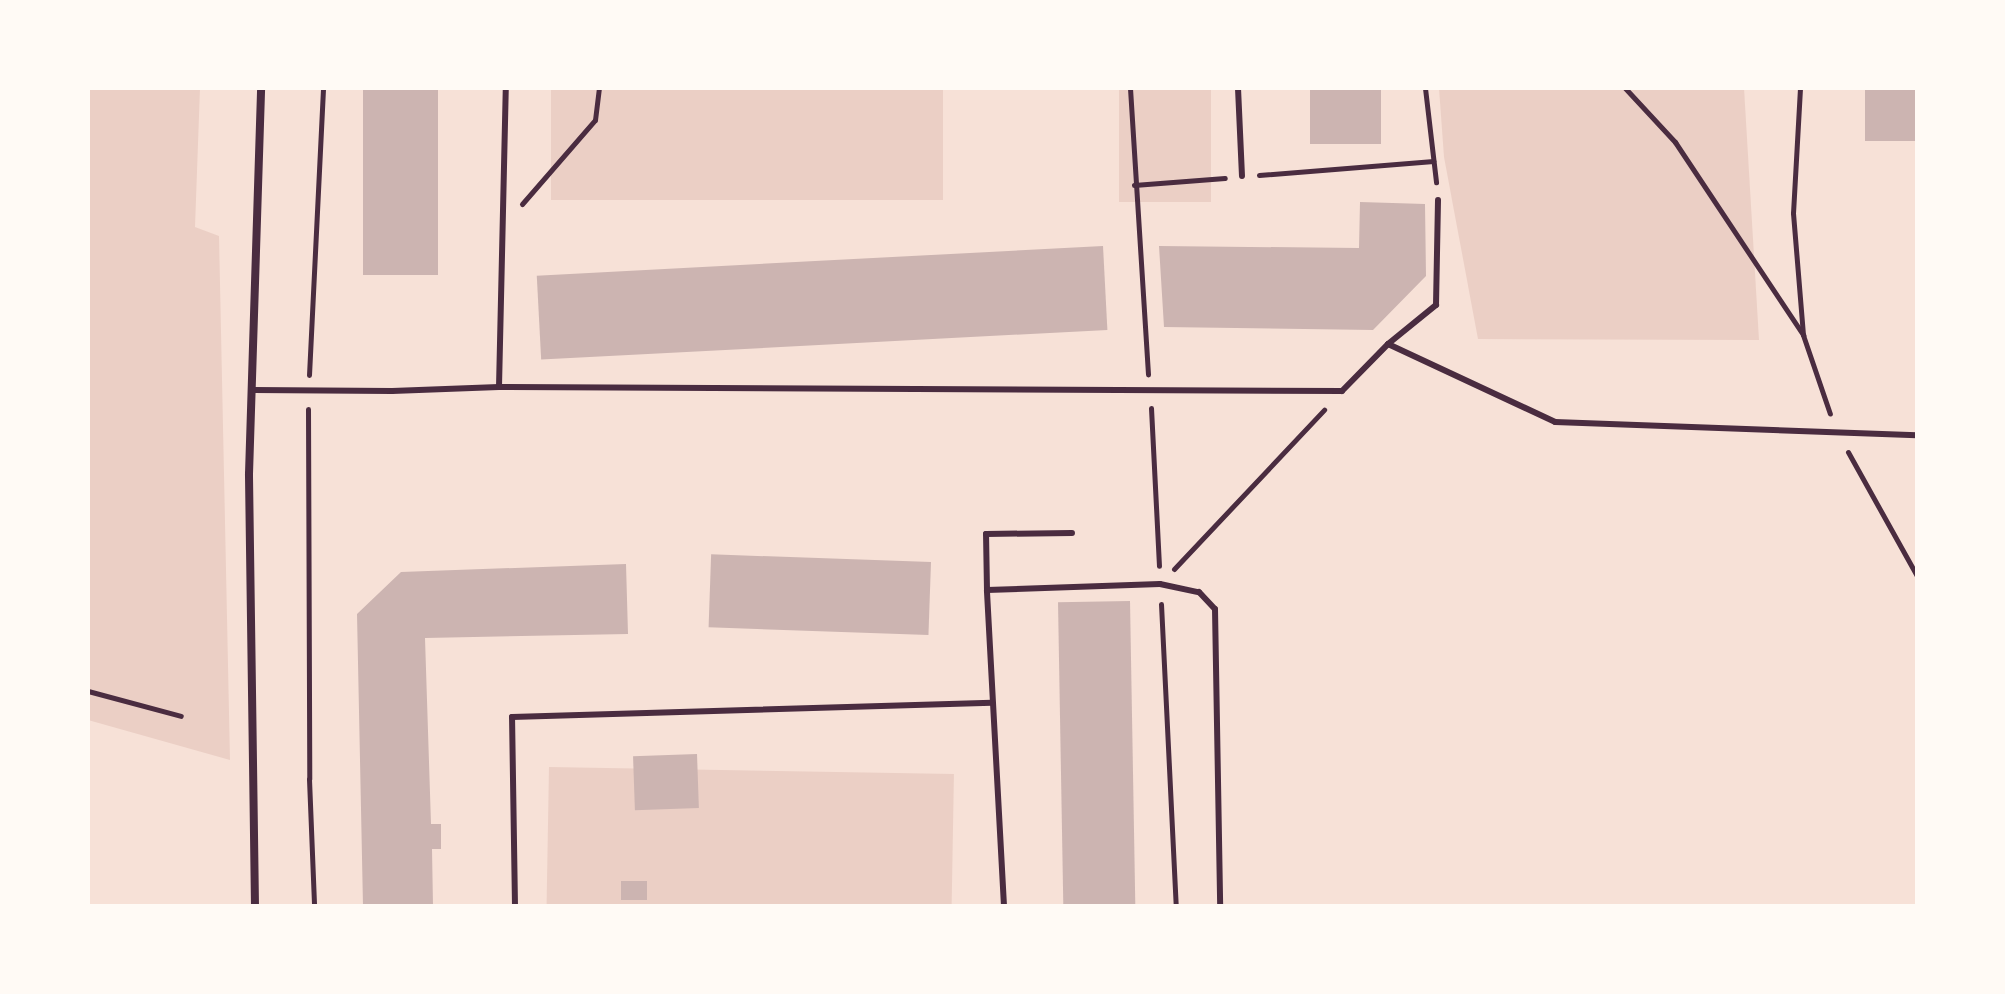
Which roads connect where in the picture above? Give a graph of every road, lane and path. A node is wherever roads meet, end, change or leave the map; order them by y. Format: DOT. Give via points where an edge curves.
graph roads {
  1 [pos="261,88"];
  2 [pos="323,88"];
  3 [pos="506,88"];
  4 [pos="599,88"];
  5 [pos="1130,88"];
  6 [pos="1238,88"];
  7 [pos="1425,88"];
  8 [pos="1625,88"];
  9 [pos="1800,88"];
  10 [pos="1433,161"];
  11 [pos="1242,176"];
  12 [pos="1134,185"];
  13 [pos="1438,200"];
  14 [pos="503,226"];
  15 [pos="1803,335"];
  16 [pos="1388,344"];
  17 [pos="499,387"];
  18 [pos="1149,389"];
  19 [pos="254,390"];
  20 [pos="308,390"];
  21 [pos="1342,391"];
  22 [pos="1836,431"];
  23 [pos="1917,435"];
  24 [pos="1072,533"];
  25 [pos="1917,576"];
  26 [pos="1160,584"];
  27 [pos="987,590"];
  28 [pos="88,691"];
  29 [pos="992,703"];
  30 [pos="181,716"];
  31 [pos="255,906"];
  32 [pos="314,906"];
  33 [pos="515,906"];
  34 [pos="1004,906"];
  35 [pos="1176,906"];
  36 [pos="1220,906"];
  1 -- 19 [label="street"];
  2 -- 20 [label="path"];
  3 -- 14 [label="lane"];
  4 -- 14 [label="path" via="595,120"];
  5 -- 12 [label="path"];
  6 -- 11 [label="lane"];
  7 -- 10 [label="path"];
  8 -- 15 [label="path" via="1675,142"];
  9 -- 15 [label="path" via="1793,213"];
  10 -- 11 [label="path"];
  10 -- 13 [label="path"];
  11 -- 12 [label="path"];
  12 -- 18 [label="path"];
  13 -- 16 [label="lane" via="1436,305"];
  14 -- 17 [label="lane"];
  15 -- 22 [label="path"];
  16 -- 21 [label="lane"];
  16 -- 22 [label="lane" via="1555,422"];
  17 -- 18 [label="lane"];
  17 -- 20 [label="lane"];
  18 -- 21 [label="lane"];
  18 -- 26 [label="path"];
  19 -- 20 [label="lane"];
  19 -- 31 [label="street" via="249,474"];
  20 -- 32 [label="path"];
  21 -- 26 [label="path"];
  22 -- 23 [label="lane"];
  22 -- 25 [label="path"];
  24 -- 27 [label="lane" via="986,534"];
  26 -- 27 [label="lane"];
  26 -- 35 [label="path"];
  26 -- 36 [label="lane" via="1199,592 1215,609"];
  27 -- 29 [label="lane"];
  28 -- 30 [label="path"];
  29 -- 33 [label="lane" via="512,717"];
  29 -- 34 [label="lane"];
}
